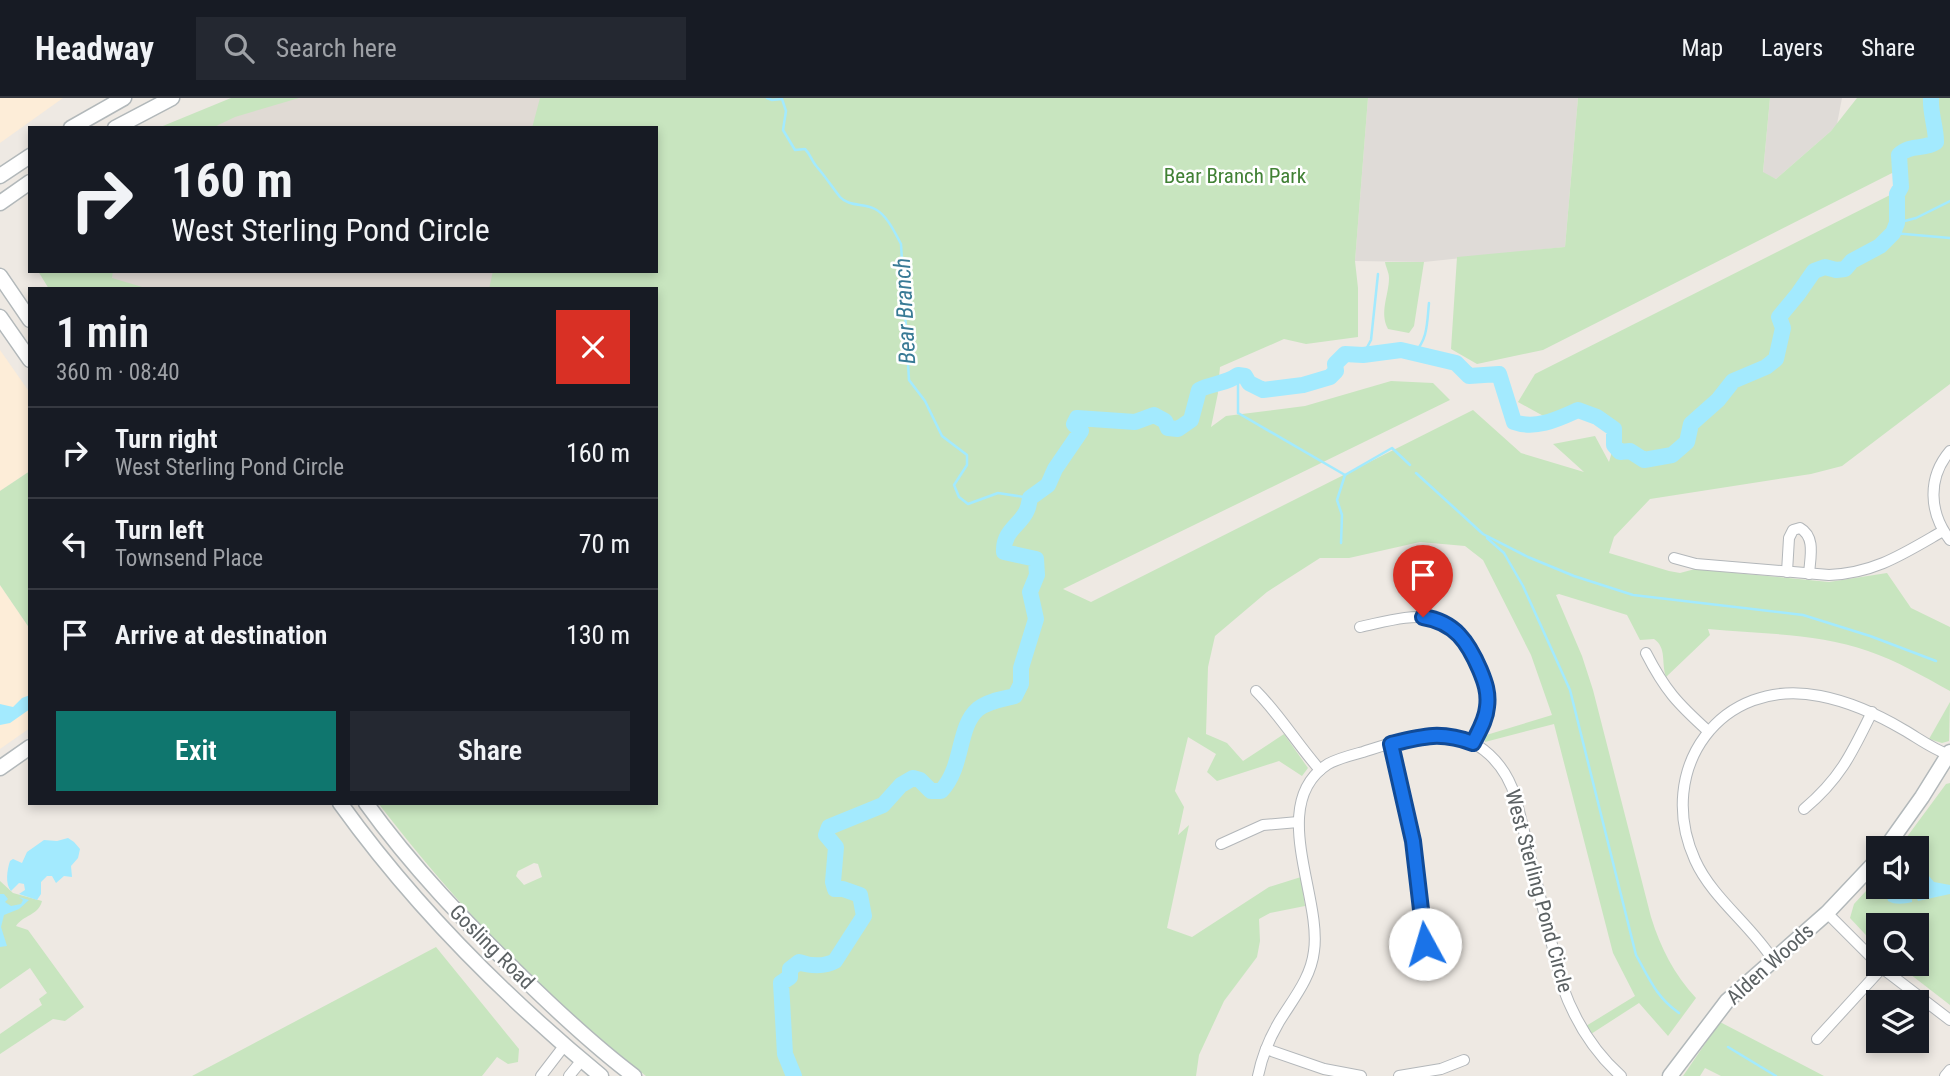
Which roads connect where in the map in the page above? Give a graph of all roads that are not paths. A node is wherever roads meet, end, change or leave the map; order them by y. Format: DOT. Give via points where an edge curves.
graph roads {
  1 [pos="124,98"];
  2 [pos="172,98"];
  3 [pos="75,126"];
  4 [pos="119,126"];
  5 [pos="28,157"];
  6 [pos="1,175"];
  7 [pos="28,184"];
  8 [pos="1,205"];
  9 [pos="0,276"];
  10 [pos="0,317"];
  11 [pos="28,317"];
  12 [pos="28,357"];
  13 [pos="1950,451"];
  14 [pos="1942,531"];
  15 [pos="1950,540"];
  16 [pos="1674,558"];
  17 [pos="1787,572"];
  18 [pos="1809,574"];
  19 [pos="1360,627"];
  20 [pos="1646,653"];
  21 [pos="1256,691"];
  22 [pos="1872,712"];
  23 [pos="1708,731"];
  24 [pos="1473,743"];
  25 [pos="1391,744"];
  26 [pos="28,748"];
  27 [pos="1950,755"];
  28 [pos="0,768"];
  29 [pos="1320,770"];
  30 [pos="341,805"];
  31 [pos="368,805"];
  32 [pos="1804,809"];
  33 [pos="1298,822"];
  34 [pos="1894,836"];
  35 [pos="1221,844"];
  36 [pos="1866,872"];
  37 [pos="1827,913"];
  38 [pos="1866,952"];
  39 [pos="1773,960"];
  40 [pos="1431,973"];
  41 [pos="1875,976"];
  42 [pos="1892,976"];
  43 [pos="1950,1020"];
  44 [pos="1817,1040"];
  45 [pos="564,1046"];
  46 [pos="1266,1049"];
  47 [pos="582,1060"];
  48 [pos="1464,1060"];
  49 [pos="1950,1070"];
  50 [pos="541,1076"];
  51 [pos="569,1076"];
  52 [pos="601,1076"];
  53 [pos="634,1076"];
  54 [pos="1258,1076"];
  55 [pos="1361,1076"];
  56 [pos="1399,1076"];
  57 [pos="1620,1076"];
  58 [pos="1670,1076"];
  59 [pos="1945,1076"];
  1 -- 3 [label="main road"];
  2 -- 4 [label="main road"];
  5 -- 6 [label="main road"];
  7 -- 8 [label="main road"];
  9 -- 11 [label="main road"];
  10 -- 12 [label="main road"];
  13 -- 14 [label="street" via="1933,488"];
  14 -- 15 [label="street"];
  14 -- 18 [label="street" via="1875,568"];
  16 -- 17 [label="street"];
  17 -- 18 [label="street"];
  17 -- 18 [label="street" via="1789,538 1800,528 1811,541"];
  19 -- 24 [label="street" via="1423,617 1456,631 1471,649 1488,695 1484,720"];
  20 -- 23 [label="street" via="1663,686"];
  21 -- 29 [label="street"];
  22 -- 23 [label="street" via="1820,696 1780,694 1752,700"];
  22 -- 27 [label="street"];
  22 -- 32 [label="street" via="1835,780"];
  23 -- 39 [label="street" via="1692,756 1683,783 1687,839 1704,876"];
  24 -- 25 [label="street, West Sterling Pond Circle" via="1433,734"];
  24 -- 57 [label="street, West Sterling Pond Circle" via="1498,762 1512,786 1570,1008 1595,1049"];
  25 -- 29 [label="street, West Sterling Pond Circle" via="1341,758"];
  25 -- 40 [label="street" via="1413,841"];
  26 -- 28 [label="main road"];
  27 -- 34 [label="main road"];
  29 -- 33 [label="street" via="1305,792"];
  30 -- 45 [label="main road, Gosling Road" via="418,901"];
  31 -- 53 [label="main road, Gosling Road" via="415,868 481,937"];
  33 -- 35 [label="street" via="1263,825"];
  33 -- 46 [label="street" via="1315,949 1304,983"];
  36 -- 37 [label="main road, Alden Woods"];
  37 -- 38 [label="street"];
  37 -- 39 [label="main road, Alden Woods"];
  39 -- 58 [label="main road, Alden Woods" via="1727,1001"];
  41 -- 44 [label="street"];
  42 -- 43 [label="street"];
  45 -- 47 [label="main road, Gosling Road"];
  45 -- 50 [label="street"];
  46 -- 54 [label="street"];
  46 -- 55 [label="street"];
  47 -- 51 [label="street"];
  47 -- 52 [label="main road, Gosling Road"];
  48 -- 56 [label="street"];
  49 -- 59 [label="street"];
}
